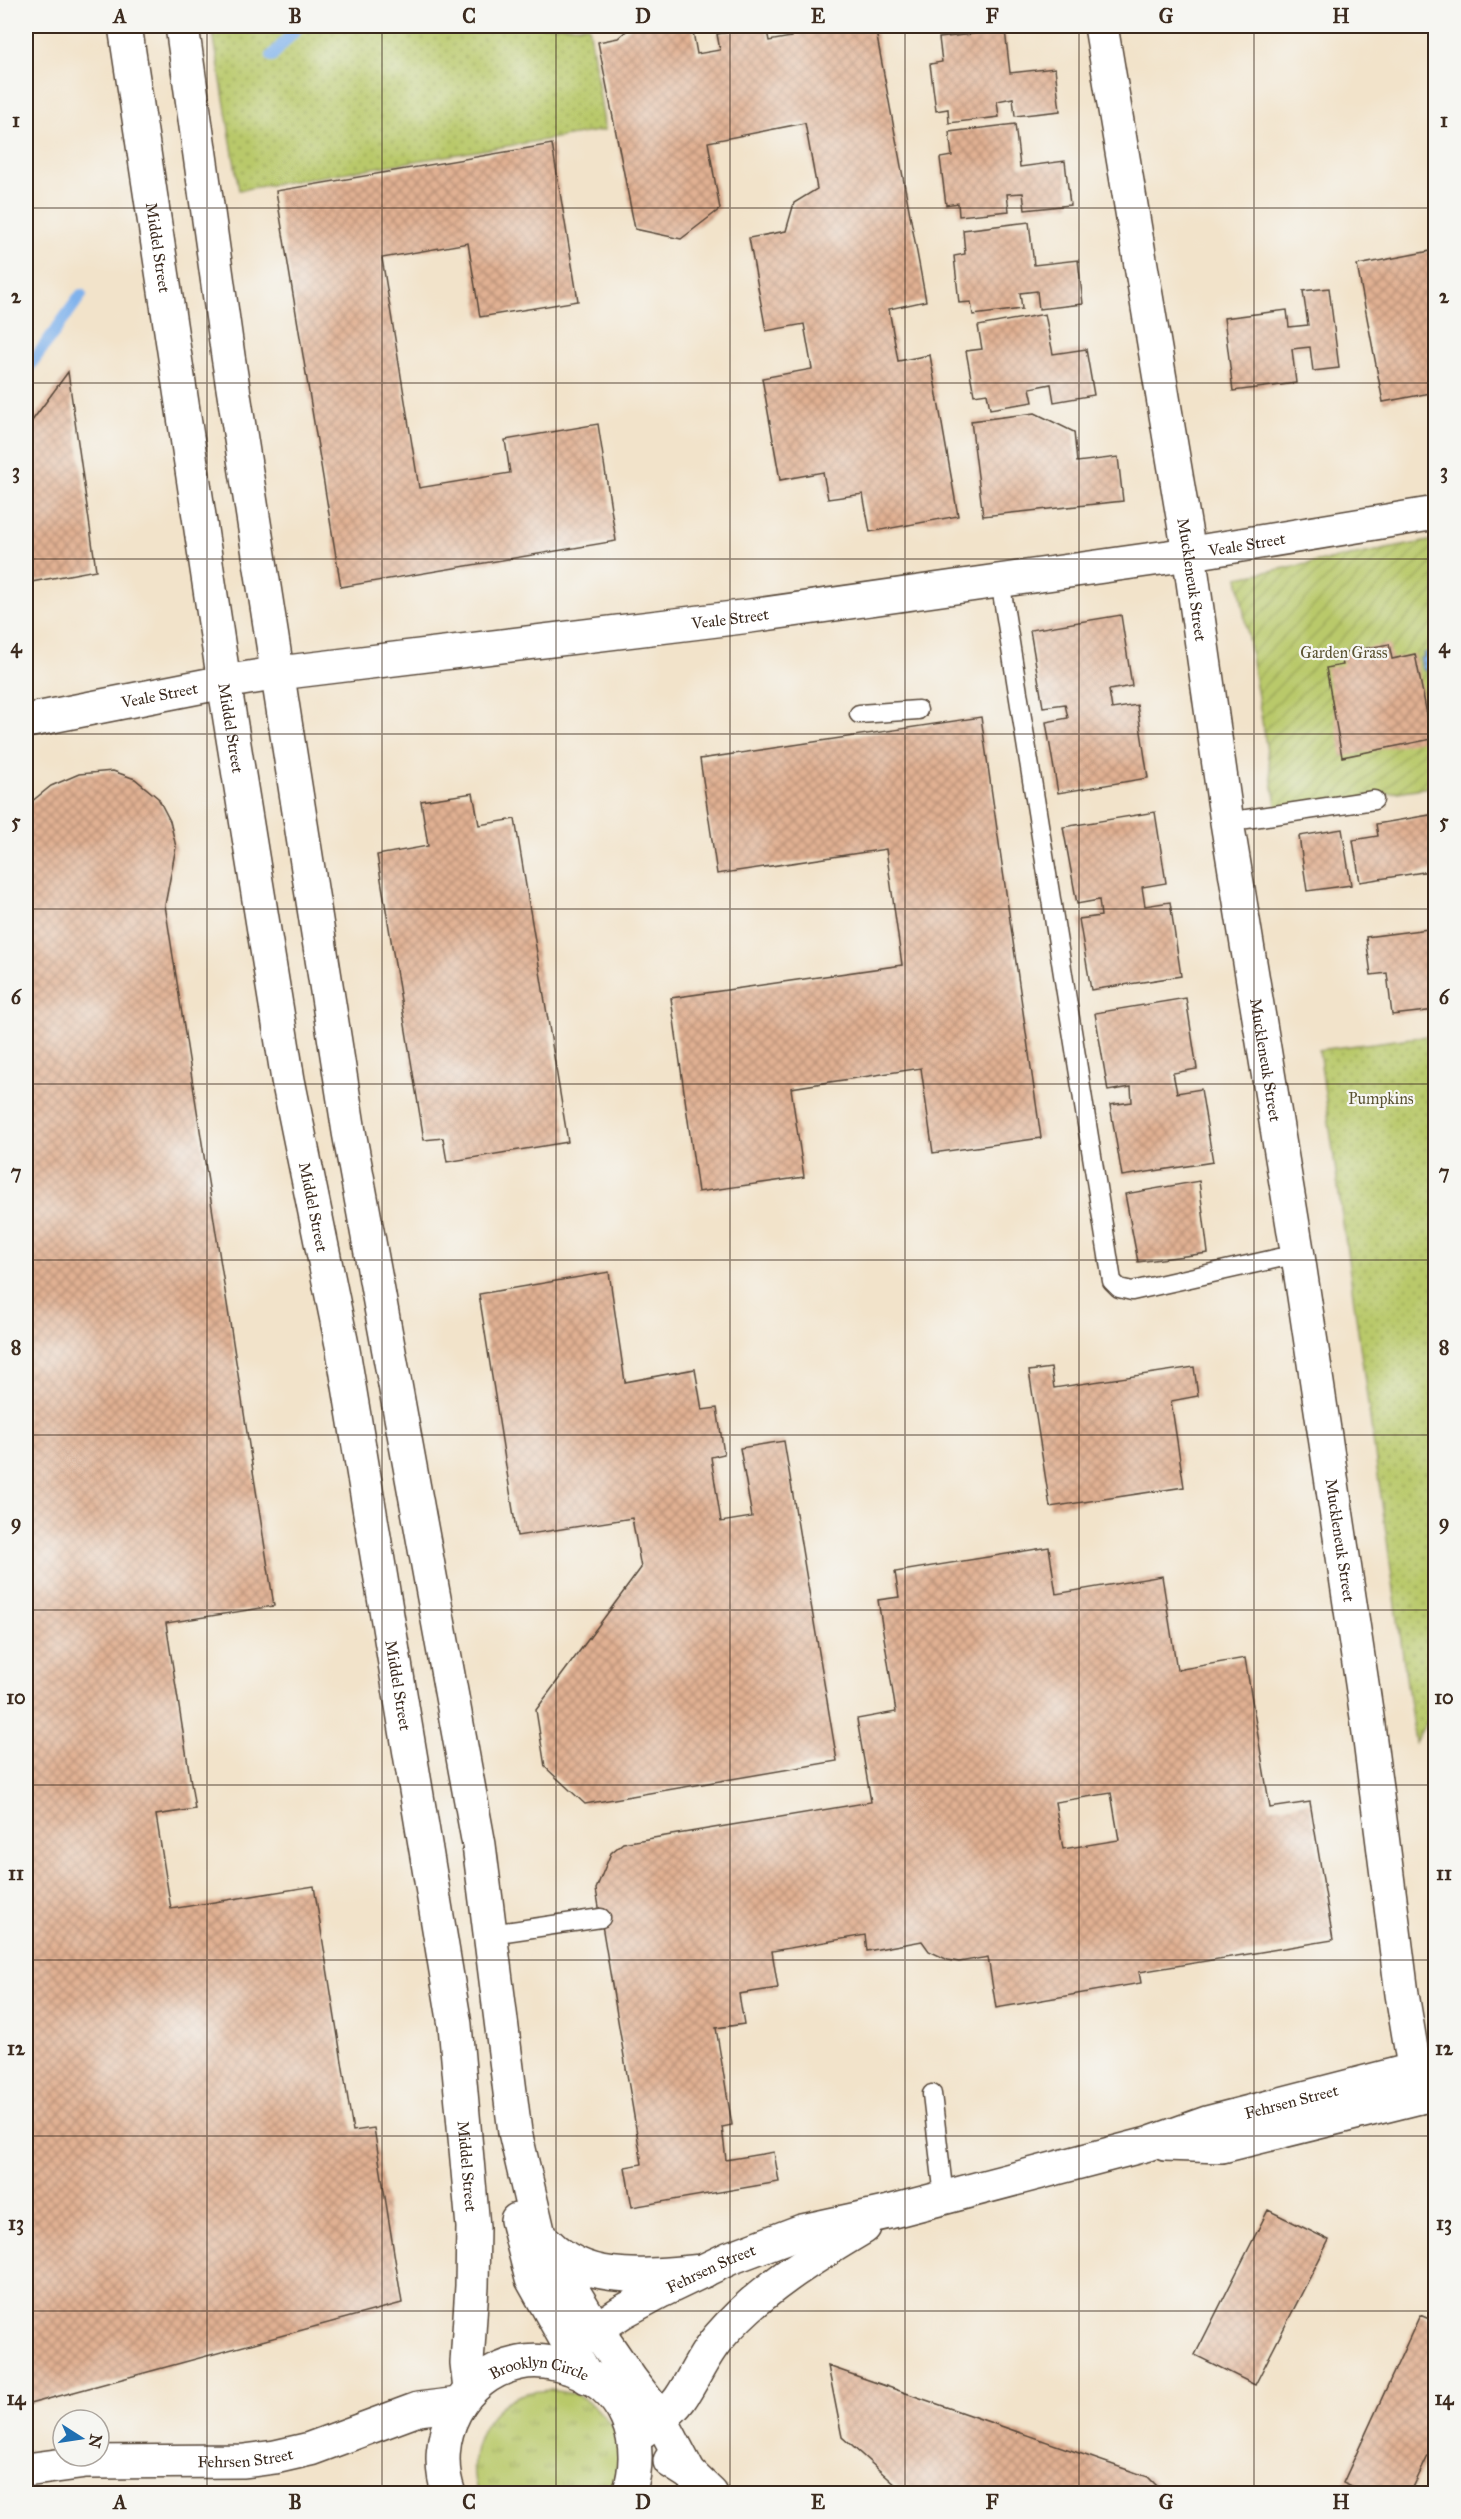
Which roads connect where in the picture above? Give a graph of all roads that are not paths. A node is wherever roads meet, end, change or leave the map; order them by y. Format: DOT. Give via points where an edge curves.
graph roads {
  1 [pos="125,26"];
  2 [pos="182,26"];
  3 [pos="1101,26"];
  4 [pos="1436,513"];
  5 [pos="1189,553"];
  6 [pos="1000,580"];
  7 [pos="279,673"];
  8 [pos="224,681"];
  9 [pos="918,710"];
  10 [pos="859,714"];
  11 [pos="26,721"];
  12 [pos="1374,800"];
  13 [pos="1227,822"];
  14 [pos="1299,1256"];
  15 [pos="601,1918"];
  16 [pos="491,1934"];
  17 [pos="1426,2081"];
  18 [pos="932,2094"];
  19 [pos="515,2132"];
  20 [pos="944,2197"];
  21 [pos="889,2212"];
  22 [pos="539,2235"];
  23 [pos="704,2271"];
  24 [pos="572,2346"];
  25 [pos="464,2397"];
  26 [pos="660,2418"];
  27 [pos="635,2445"];
  28 [pos="26,2470"];
  29 [pos="700,2483"];
  30 [pos="449,2493"];
  31 [pos="629,2493"];
  1 -- 8 [label="main road, Middel Street"];
  2 -- 7 [label="main road" via="228,356"];
  3 -- 5 [label="main road, Muckleneuk Street"];
  4 -- 5 [label="main road, Veale Street"];
  5 -- 6 [label="main road, Veale Street"];
  5 -- 13 [label="main road, Muckleneuk Street"];
  6 -- 7 [label="main road, Veale Street" via="750,616"];
  6 -- 14 [label="lane" via="1112,1281 1119,1288 1132,1291"];
  7 -- 8 [label="main road, Veale Street"];
  7 -- 16 [label="main road" via="349,1132 479,1845"];
  8 -- 11 [label="main road, Veale Street"];
  8 -- 25 [label="main road, Middel Street" via="288,1080 343,1350 455,2025 473,2227"];
  9 -- 10 [label="lane"];
  12 -- 13 [label="lane"];
  13 -- 14 [label="main road, Muckleneuk Street"];
  14 -- 17 [label="main road, Muckleneuk Street" via="1368,1717 1402,1994"];
  15 -- 16 [label="lane"];
  16 -- 19 [label="main road"];
  17 -- 20 [label="main road, Fehrsen Street" via="1207,2122 1148,2144"];
  18 -- 20 [label="lane"];
  19 -- 22 [label="main road"];
  19 -- 24 [label="main road" via="510,2169 532,2279"];
  20 -- 21 [label="main road, Fehrsen Street"];
  21 -- 23 [label="main road, Fehrsen Street" via="802,2231"];
  21 -- 26 [label="main road, Fehrsen Street" via="807,2260 738,2317 717,2338 679,2401"];
  22 -- 23 [label="main road" via="557,2254 601,2273 622,2276"];
  22 -- 24 [label="main road"];
  23 -- 24 [label="main road, Fehrsen Street" via="632,2307"];
  24 -- 25 [label="main road, Brooklyn Circle" via="493,2373"];
  24 -- 26 [label="main road" via="631,2380"];
  24 -- 27 [label="main road, Brooklyn Circle" via="577,2371 604,2386 618,2401"];
  25 -- 28 [label="main road, Fehrsen Street" via="275,2457 244,2461 86,2462"];
  25 -- 30 [label="main road, Brooklyn Circle" via="447,2427 442,2454"];
  26 -- 27 [label="main road, Fehrsen Street"];
  26 -- 29 [label="main road"];
  27 -- 29 [label="main road" via="666,2459"];
  27 -- 31 [label="main road, Brooklyn Circle" via="635,2473"];
}
